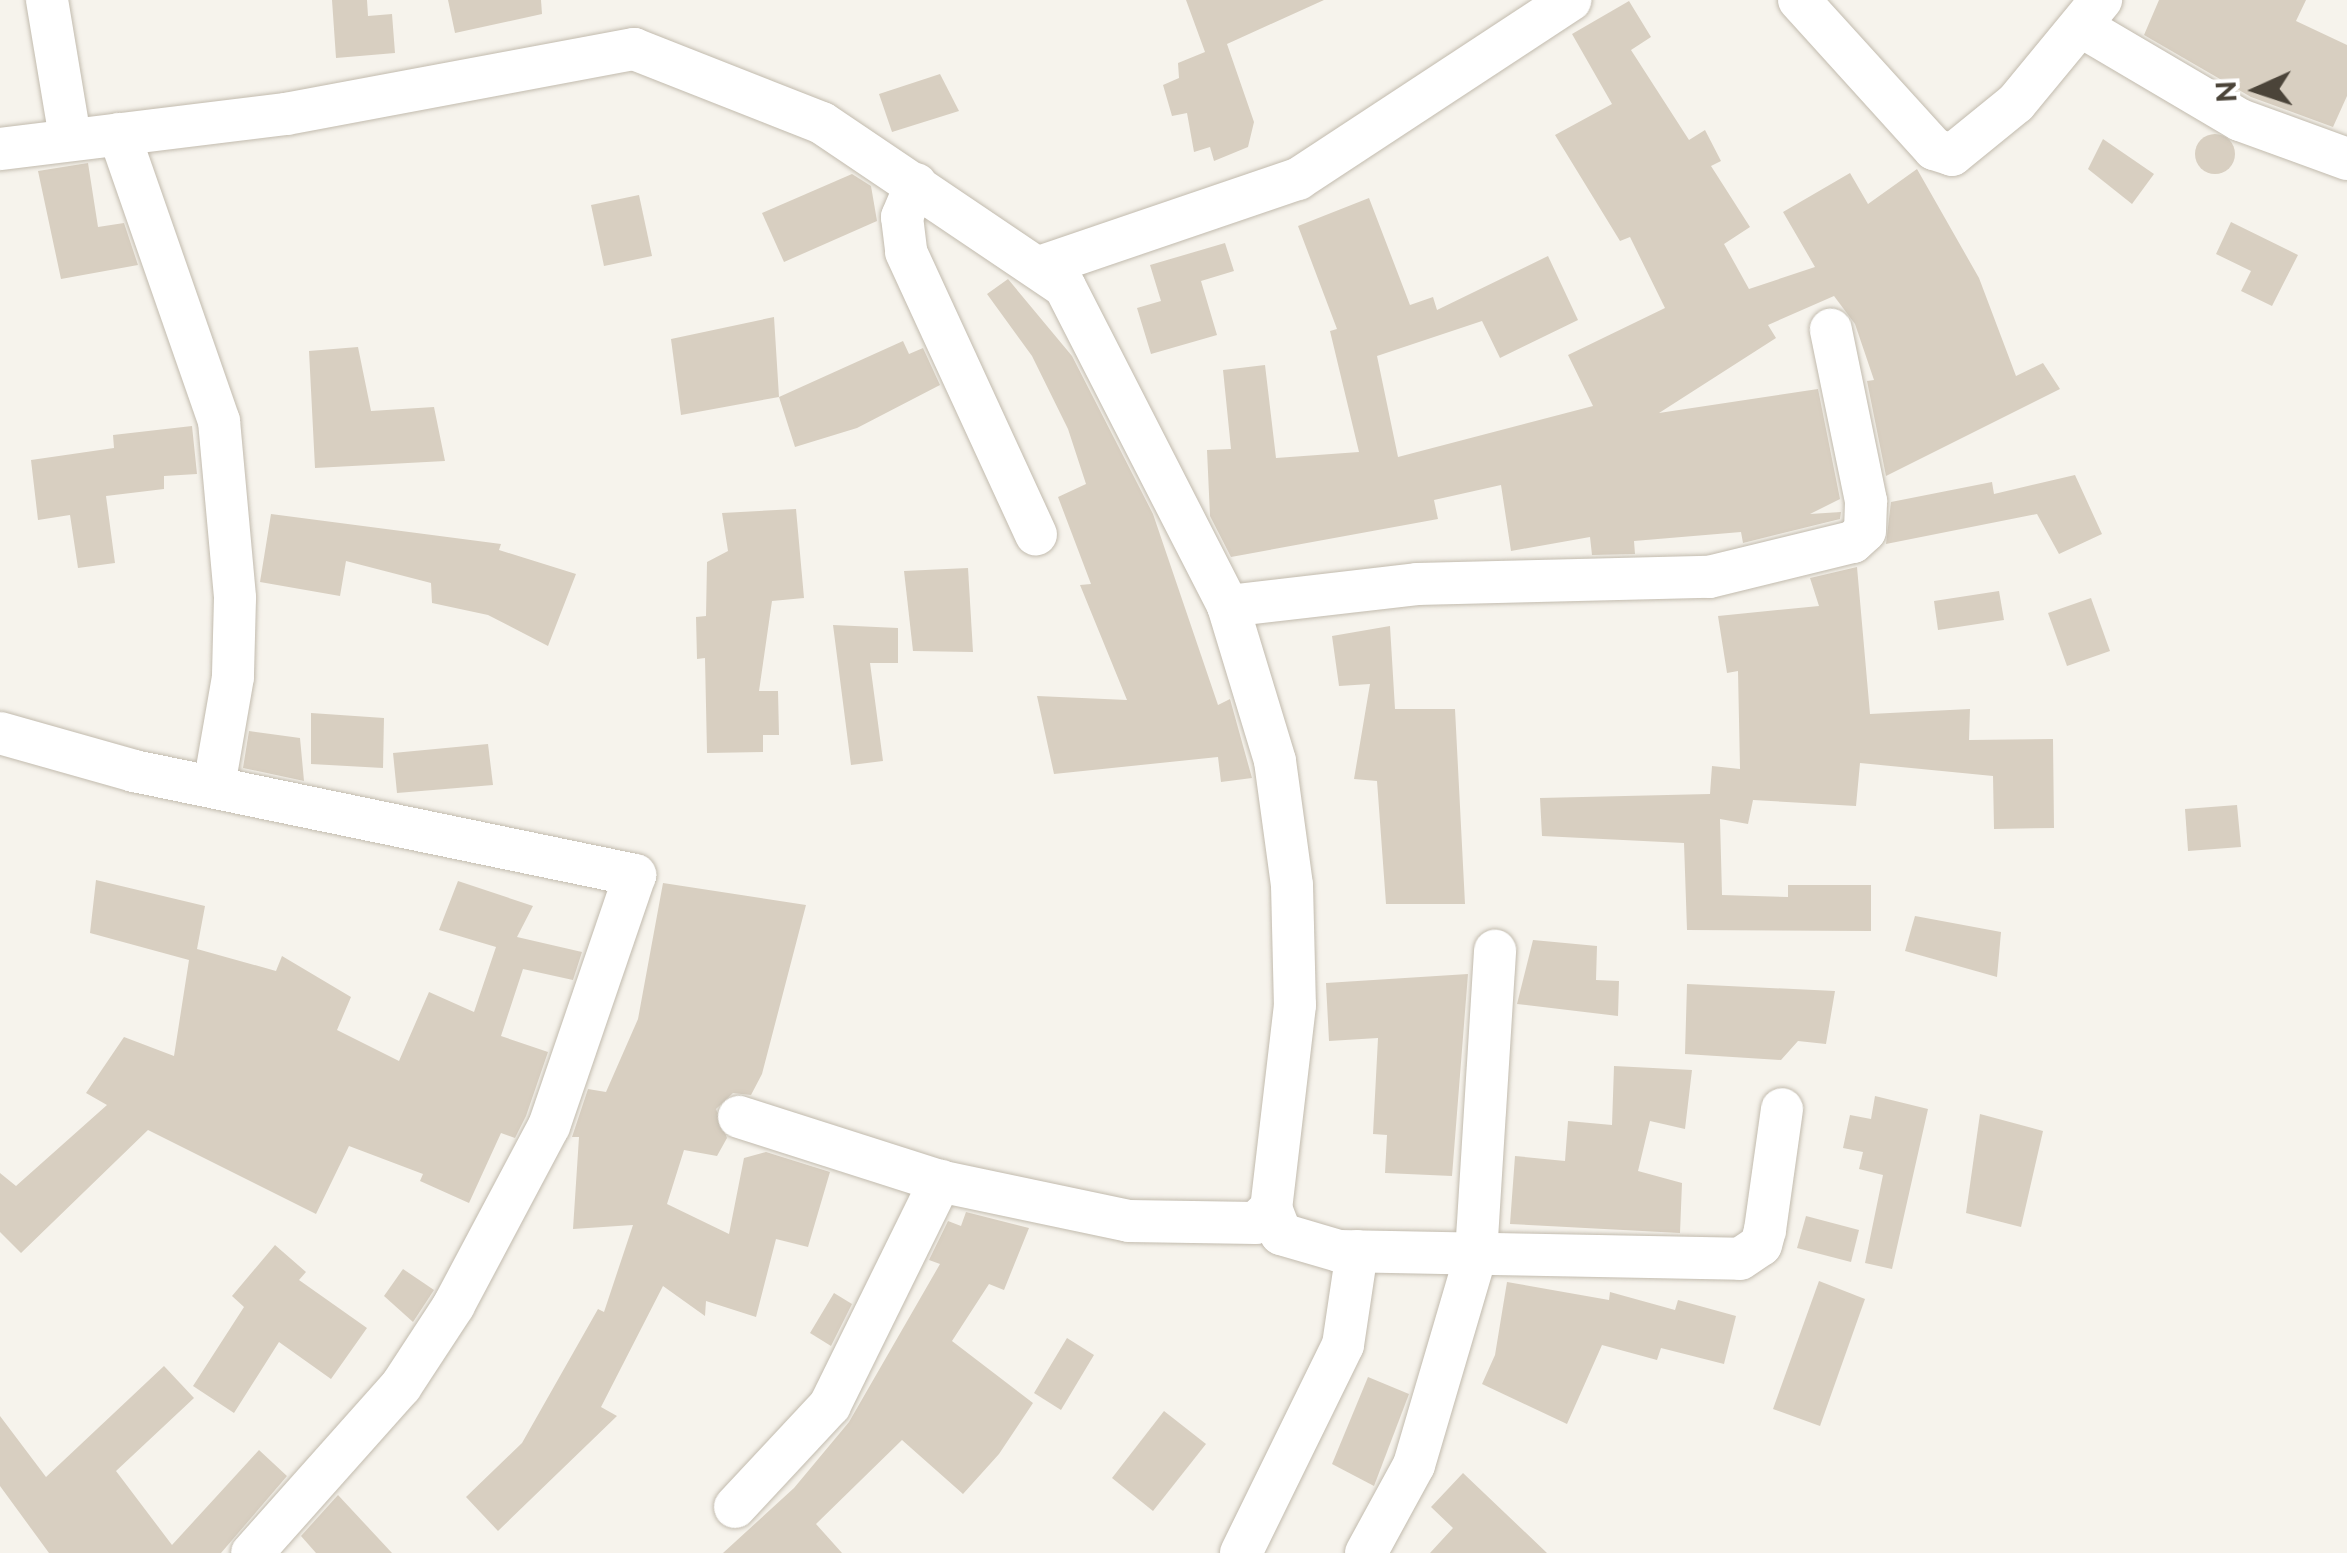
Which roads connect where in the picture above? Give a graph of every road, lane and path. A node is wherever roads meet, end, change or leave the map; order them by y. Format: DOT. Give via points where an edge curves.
graph roads {
  1 [pos="47,0"];
  2 [pos="1571,0"];
  3 [pos="1799,0"];
  4 [pos="2092,13"];
  5 [pos="119,134"];
  6 [pos="70,138"];
  7 [pos="0,149"];
  8 [pos="2347,159"];
  9 [pos="916,184"];
  10 [pos="1039,266"];
  11 [pos="1832,330"];
  12 [pos="1036,535"];
  13 [pos="1228,606"];
  14 [pos="0,733"];
  15 [pos="214,786"];
  16 [pos="1495,951"];
  17 [pos="1782,1109"];
  18 [pos="739,1117"];
  19 [pos="940,1180"];
  20 [pos="1271,1208"];
  21 [pos="1357,1251"];
  22 [pos="1476,1254"];
  23 [pos="735,1507"];
  24 [pos="252,1553"];
  25 [pos="1241,1553"];
  26 [pos="1366,1553"];
  1 -- 6 [label="street"];
  2 -- 10 [label="street" via="1298,179"];
  3 -- 4 [label="street" via="1934,150 1952,155 1988,131"];
  4 -- 8 [label="street" via="2240,120"];
  5 -- 6 [label="street"];
  5 -- 9 [label="street" via="286,114 634,49 768,97"];
  5 -- 15 [label="street" via="218,421 235,598 233,678"];
  6 -- 7 [label="street"];
  9 -- 10 [label="street"];
  9 -- 12 [label="street" via="902,217 906,252"];
  10 -- 13 [label="street" via="1088,323"];
  11 -- 13 [label="street" via="1866,502 1864,532 1853,542 1710,577 1416,584"];
  13 -- 20 [label="street" via="1275,761 1292,885 1294,1036"];
  14 -- 15 [label="street"];
  15 -- 24 [label="street" via="635,875 549,1126 454,1305 401,1386"];
  16 -- 22 [label="street"];
  17 -- 22 [label="street" via="1765,1230 1749,1256"];
  18 -- 19 [label="street"];
  19 -- 20 [label="street" via="1129,1222 1256,1222"];
  19 -- 23 [label="street" via="830,1405"];
  20 -- 21 [label="street" via="1272,1226 1304,1246"];
  21 -- 22 [label="street"];
  21 -- 25 [label="street" via="1344,1345"];
  22 -- 26 [label="street" via="1414,1464"];
}
